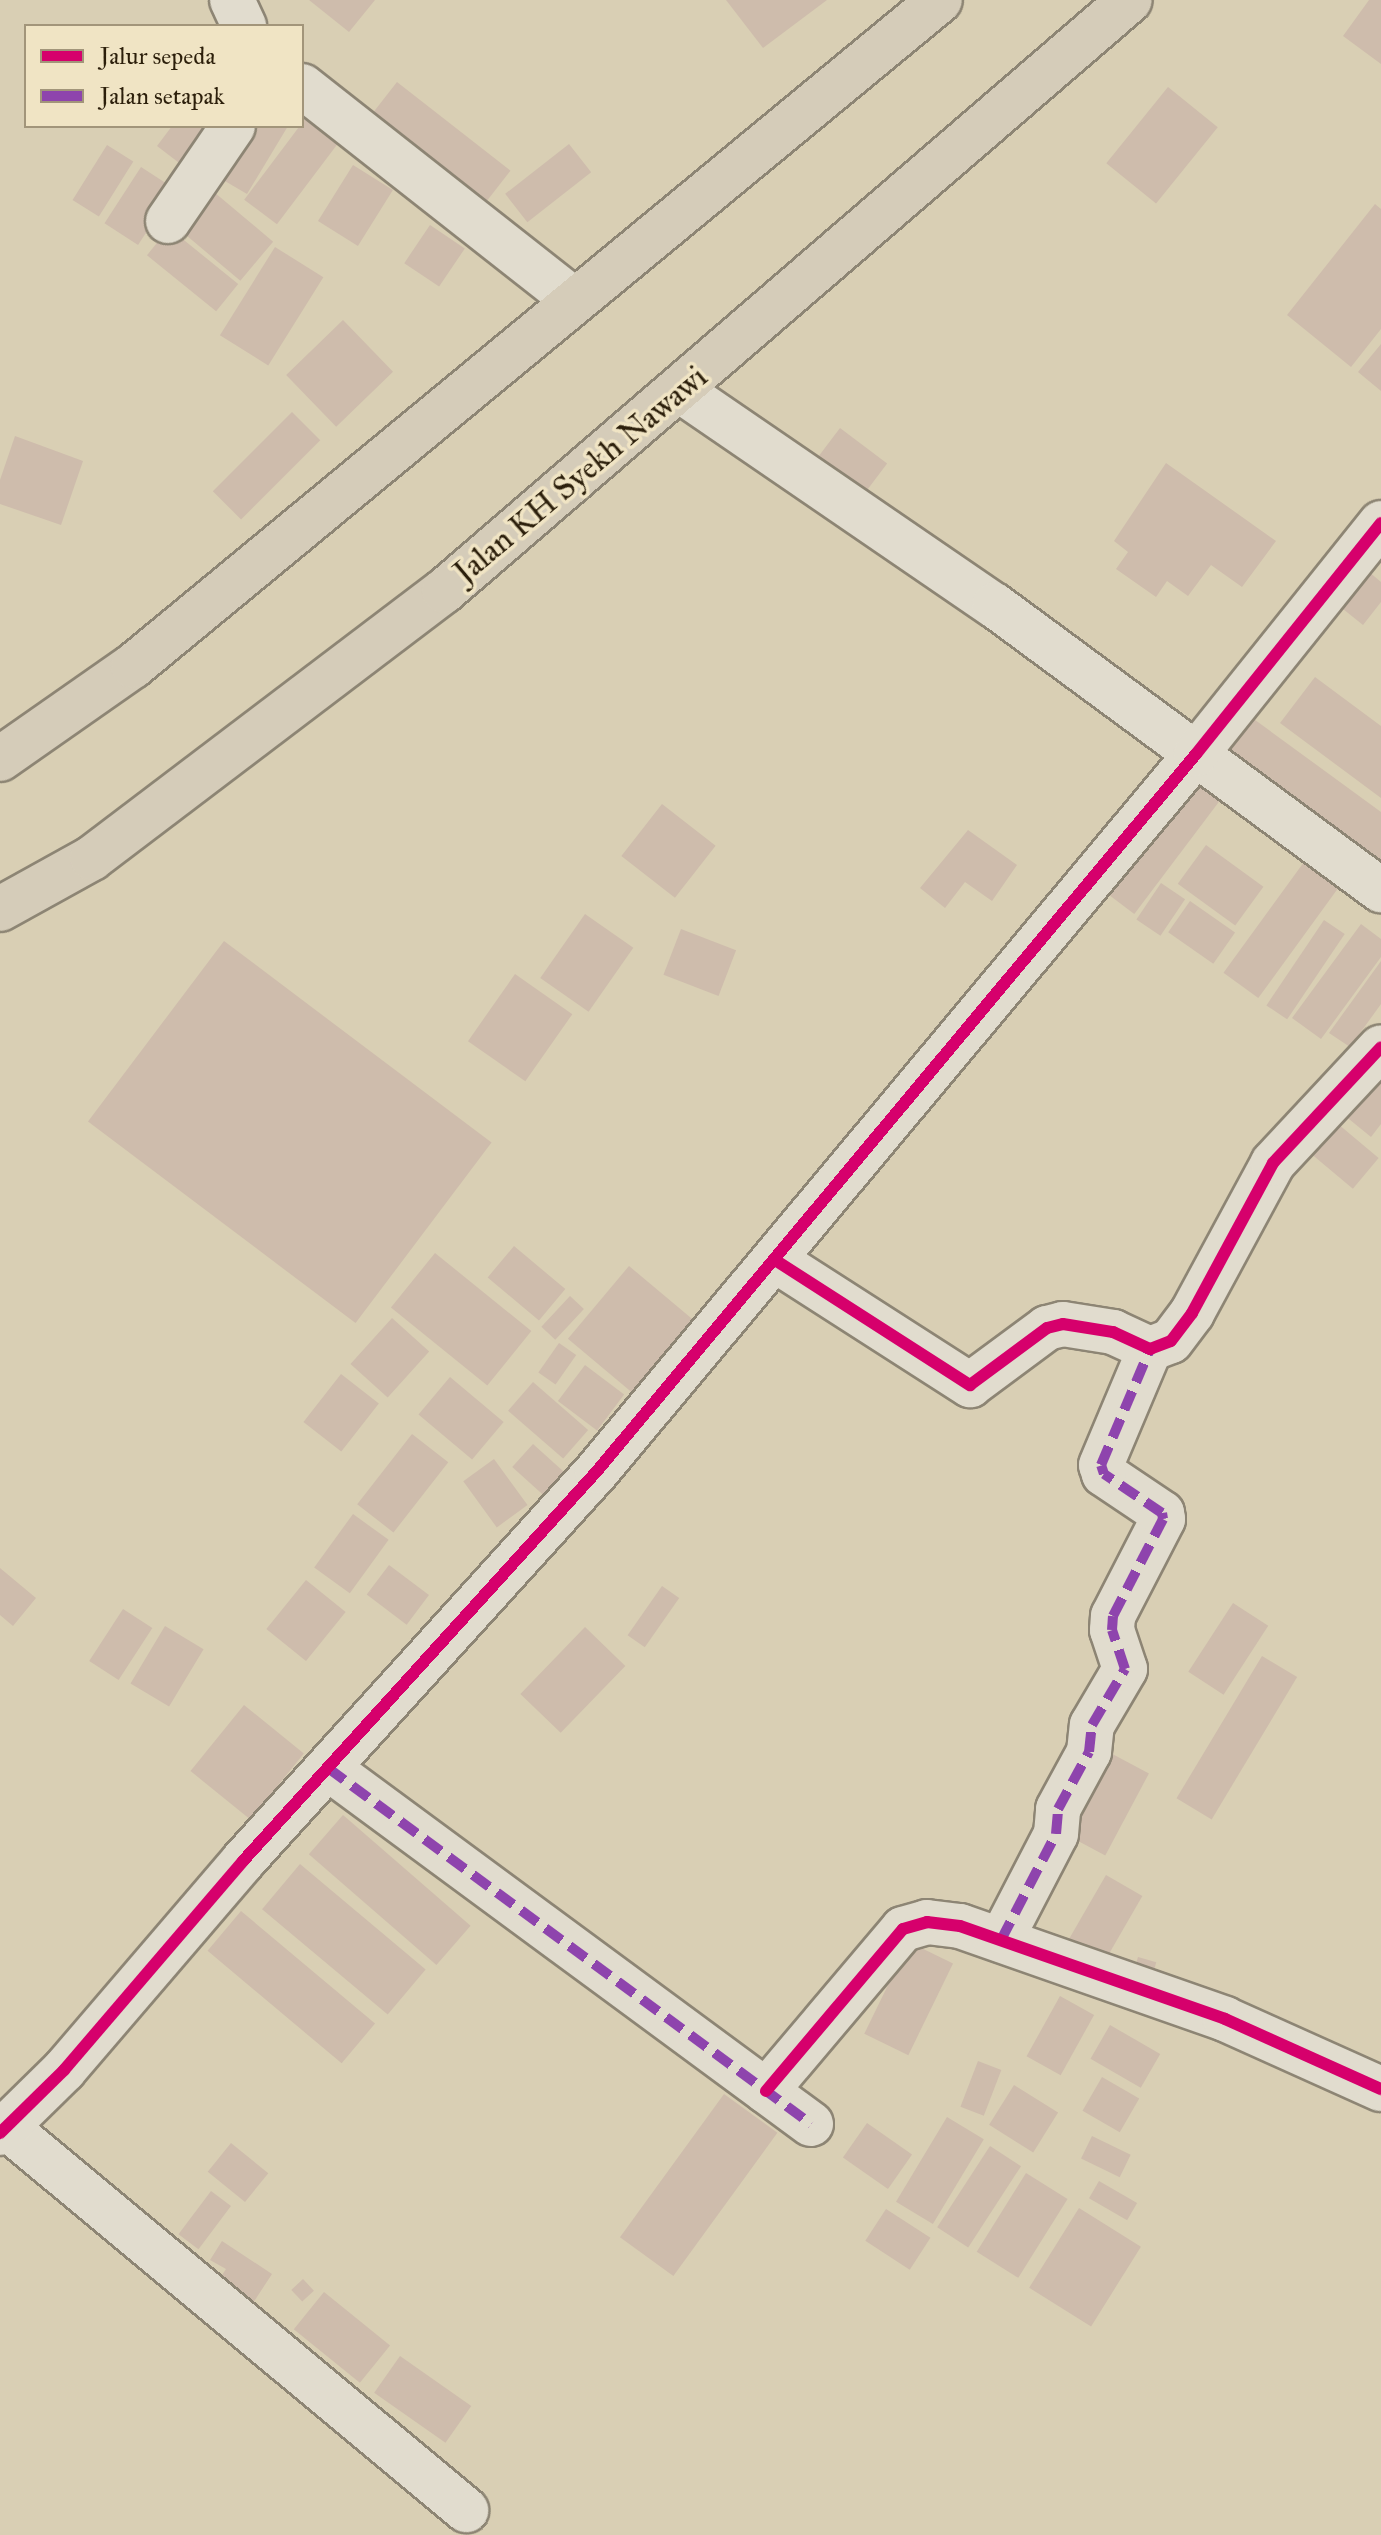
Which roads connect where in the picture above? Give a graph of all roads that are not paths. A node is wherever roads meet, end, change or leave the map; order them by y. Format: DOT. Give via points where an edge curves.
graph roads {
  1 [pos="232,0"];
  2 [pos="940,0"];
  3 [pos="1130,0"];
  4 [pos="243,24"];
  5 [pos="304,88"];
  6 [pos="232,128"];
  7 [pos="168,221"];
  8 [pos="574,300"];
  9 [pos="681,391"];
  10 [pos="1376,540"];
  11 [pos="1196,754"];
  12 [pos="0,759"];
  13 [pos="1381,890"];
  14 [pos="0,909"];
  15 [pos="1381,1047"];
  16 [pos="775,1260"];
  17 [pos="1150,1349"];
  18 [pos="328,1768"];
  19 [pos="1001,1940"];
  20 [pos="1381,2089"];
  21 [pos="766,2091"];
  22 [pos="811,2124"];
  23 [pos="3,2130"];
  24 [pos="466,2510"];
  1 -- 4 [label="street"];
  2 -- 8 [label="main road"];
  3 -- 9 [label="main road, Jalan KH Syekh Nawawi"];
  5 -- 8 [label="street"];
  6 -- 7 [label="street"];
  8 -- 12 [label="main road" via="133,666"];
  9 -- 11 [label="street" via="994,605"];
  9 -- 14 [label="main road, Jalan KH Syekh Nawawi" via="419,610 92,858"];
  10 -- 11 [label="street"];
  11 -- 13 [label="street"];
  11 -- 16 [label="street"];
  15 -- 17 [label="street" via="1273,1163 1192,1313 1171,1341"];
  16 -- 17 [label="street" via="970,1385 1047,1328 1063,1324 1113,1332"];
  16 -- 18 [label="street" via="597,1471"];
  17 -- 19 [label="street" via="1101,1465 1104,1474 1162,1513 1163,1519 1113,1616 1112,1630 1125,1669 1092,1725 1089,1752 1057,1812 1056,1834"];
  18 -- 21 [label="street"];
  18 -- 23 [label="street" via="64,2070"];
  19 -- 20 [label="street" via="1225,2019"];
  19 -- 21 [label="street" via="927,1922 903,1929"];
  21 -- 22 [label="street"];
  23 -- 24 [label="street"];
}
